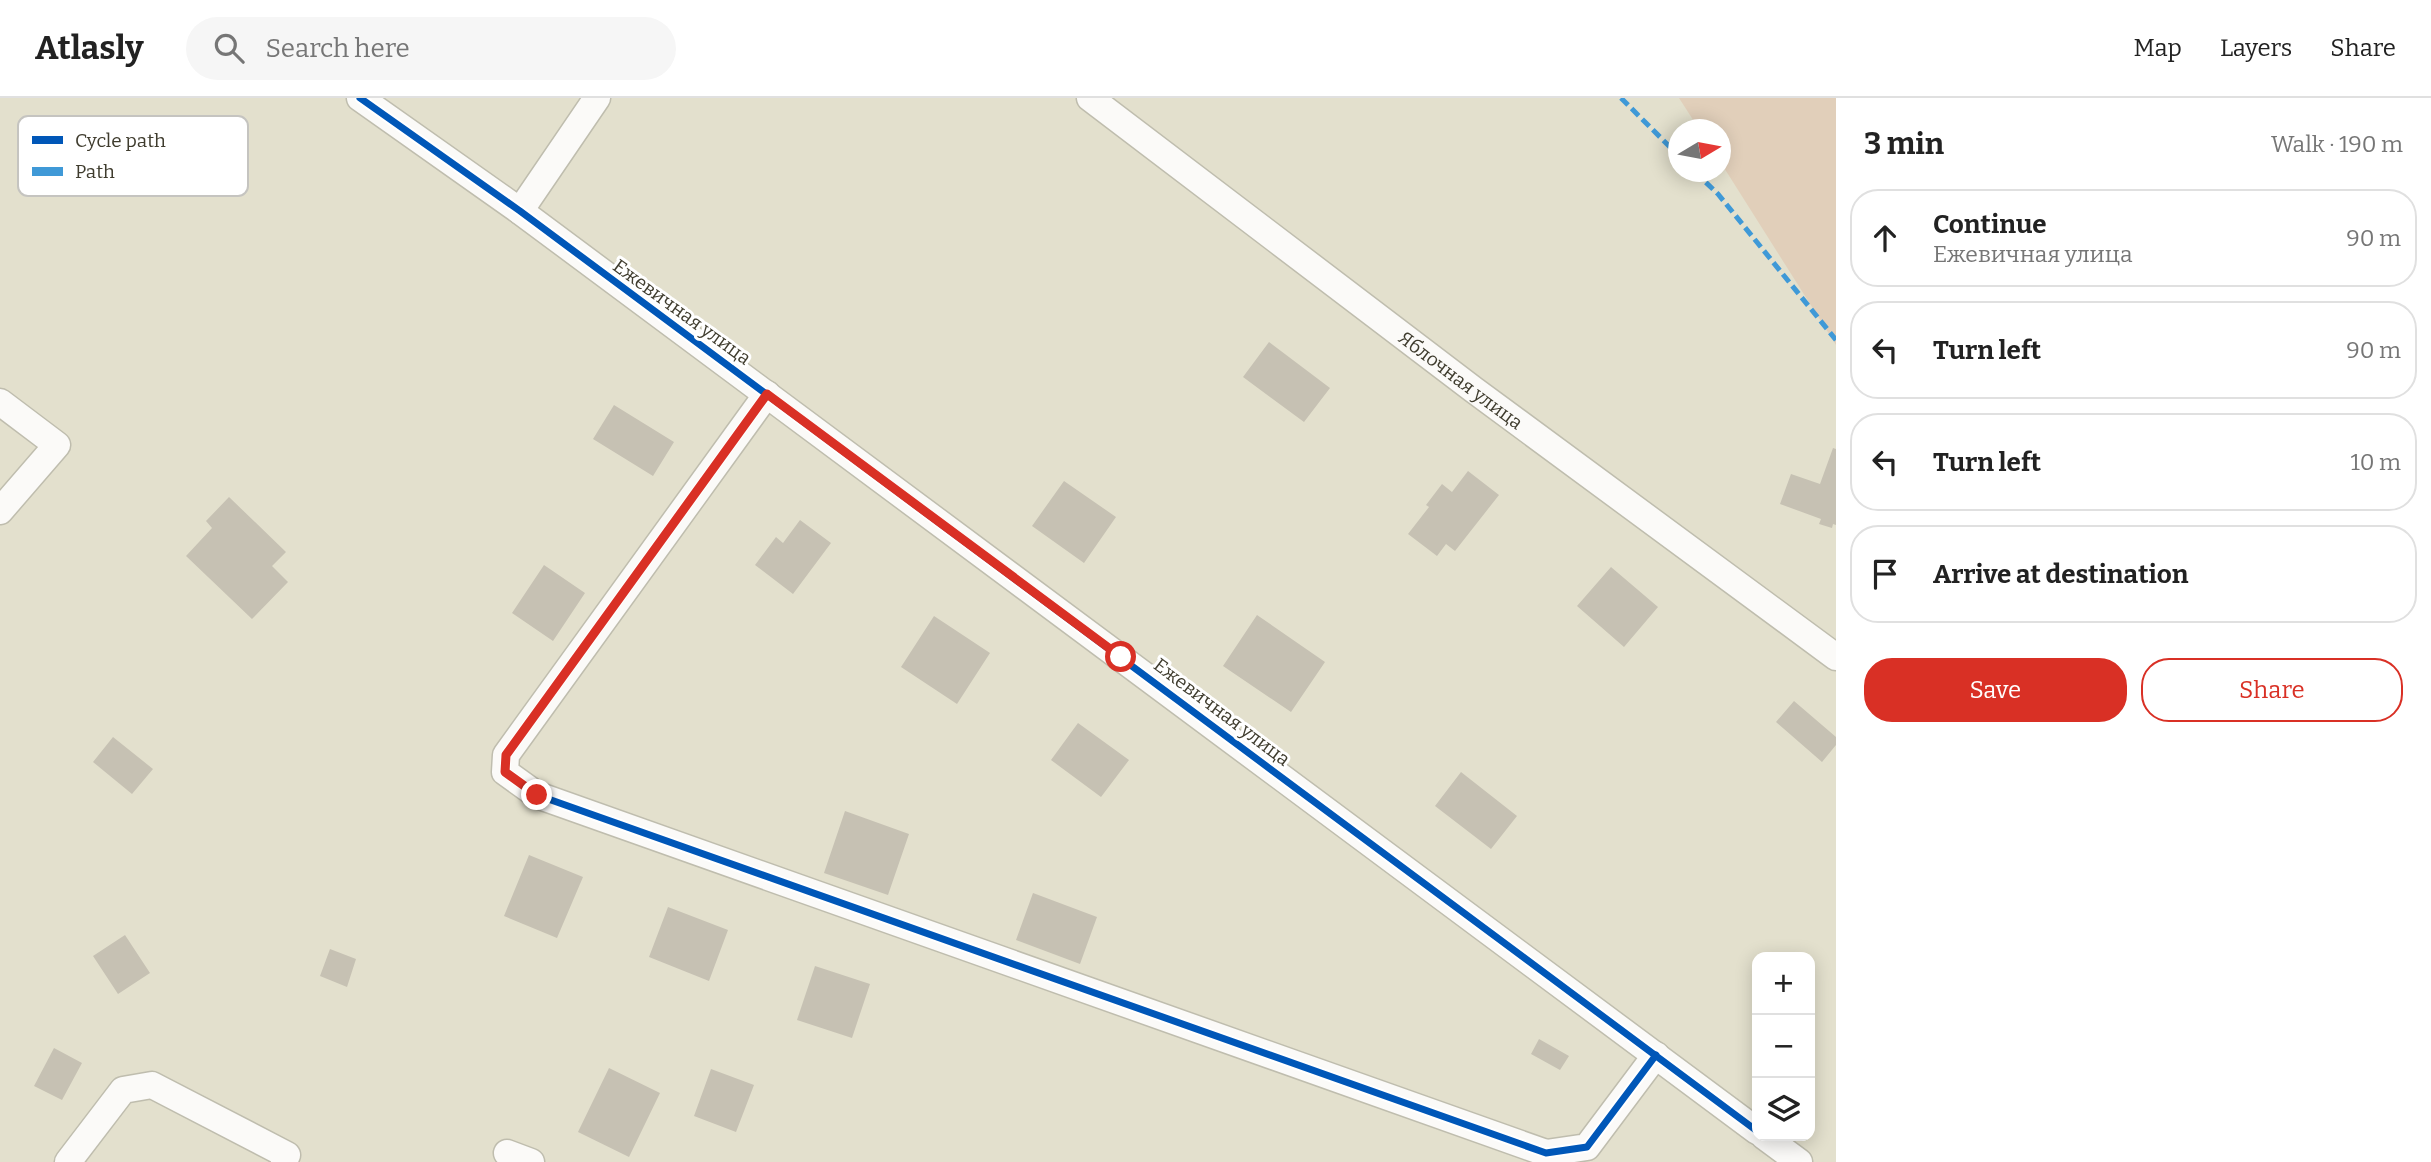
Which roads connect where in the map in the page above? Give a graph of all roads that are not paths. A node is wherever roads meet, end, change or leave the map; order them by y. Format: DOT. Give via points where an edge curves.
graph roads {
  1 [pos="360,98"];
  2 [pos="597,98"];
  3 [pos="1090,98"];
  4 [pos="520,211"];
  5 [pos="767,394"];
  6 [pos="0,402"];
  7 [pos="0,511"];
  8 [pos="1836,657"];
  9 [pos="1656,1055"];
  10 [pos="1752,1127"];
  11 [pos="1771,1141"];
  12 [pos="68,1162"];
  13 [pos="284,1162"];
  14 [pos="1799,1162"];
  1 -- 4 [label="street, Ежевичная улица"];
  2 -- 4 [label="street"];
  3 -- 8 [label="street, Яблочная улица"];
  4 -- 5 [label="street, Ежевичная улица"];
  5 -- 9 [label="street, Ежевичная улица"];
  5 -- 9 [label="street" via="506,755 505,772 537,795 1546,1153 1587,1147"];
  6 -- 7 [label="street" via="57,445"];
  9 -- 10 [label="street, Ежевичная улица"];
  11 -- 14 [label="street"];
  12 -- 13 [label="street" via="123,1090 152,1085 286,1155"];
}
